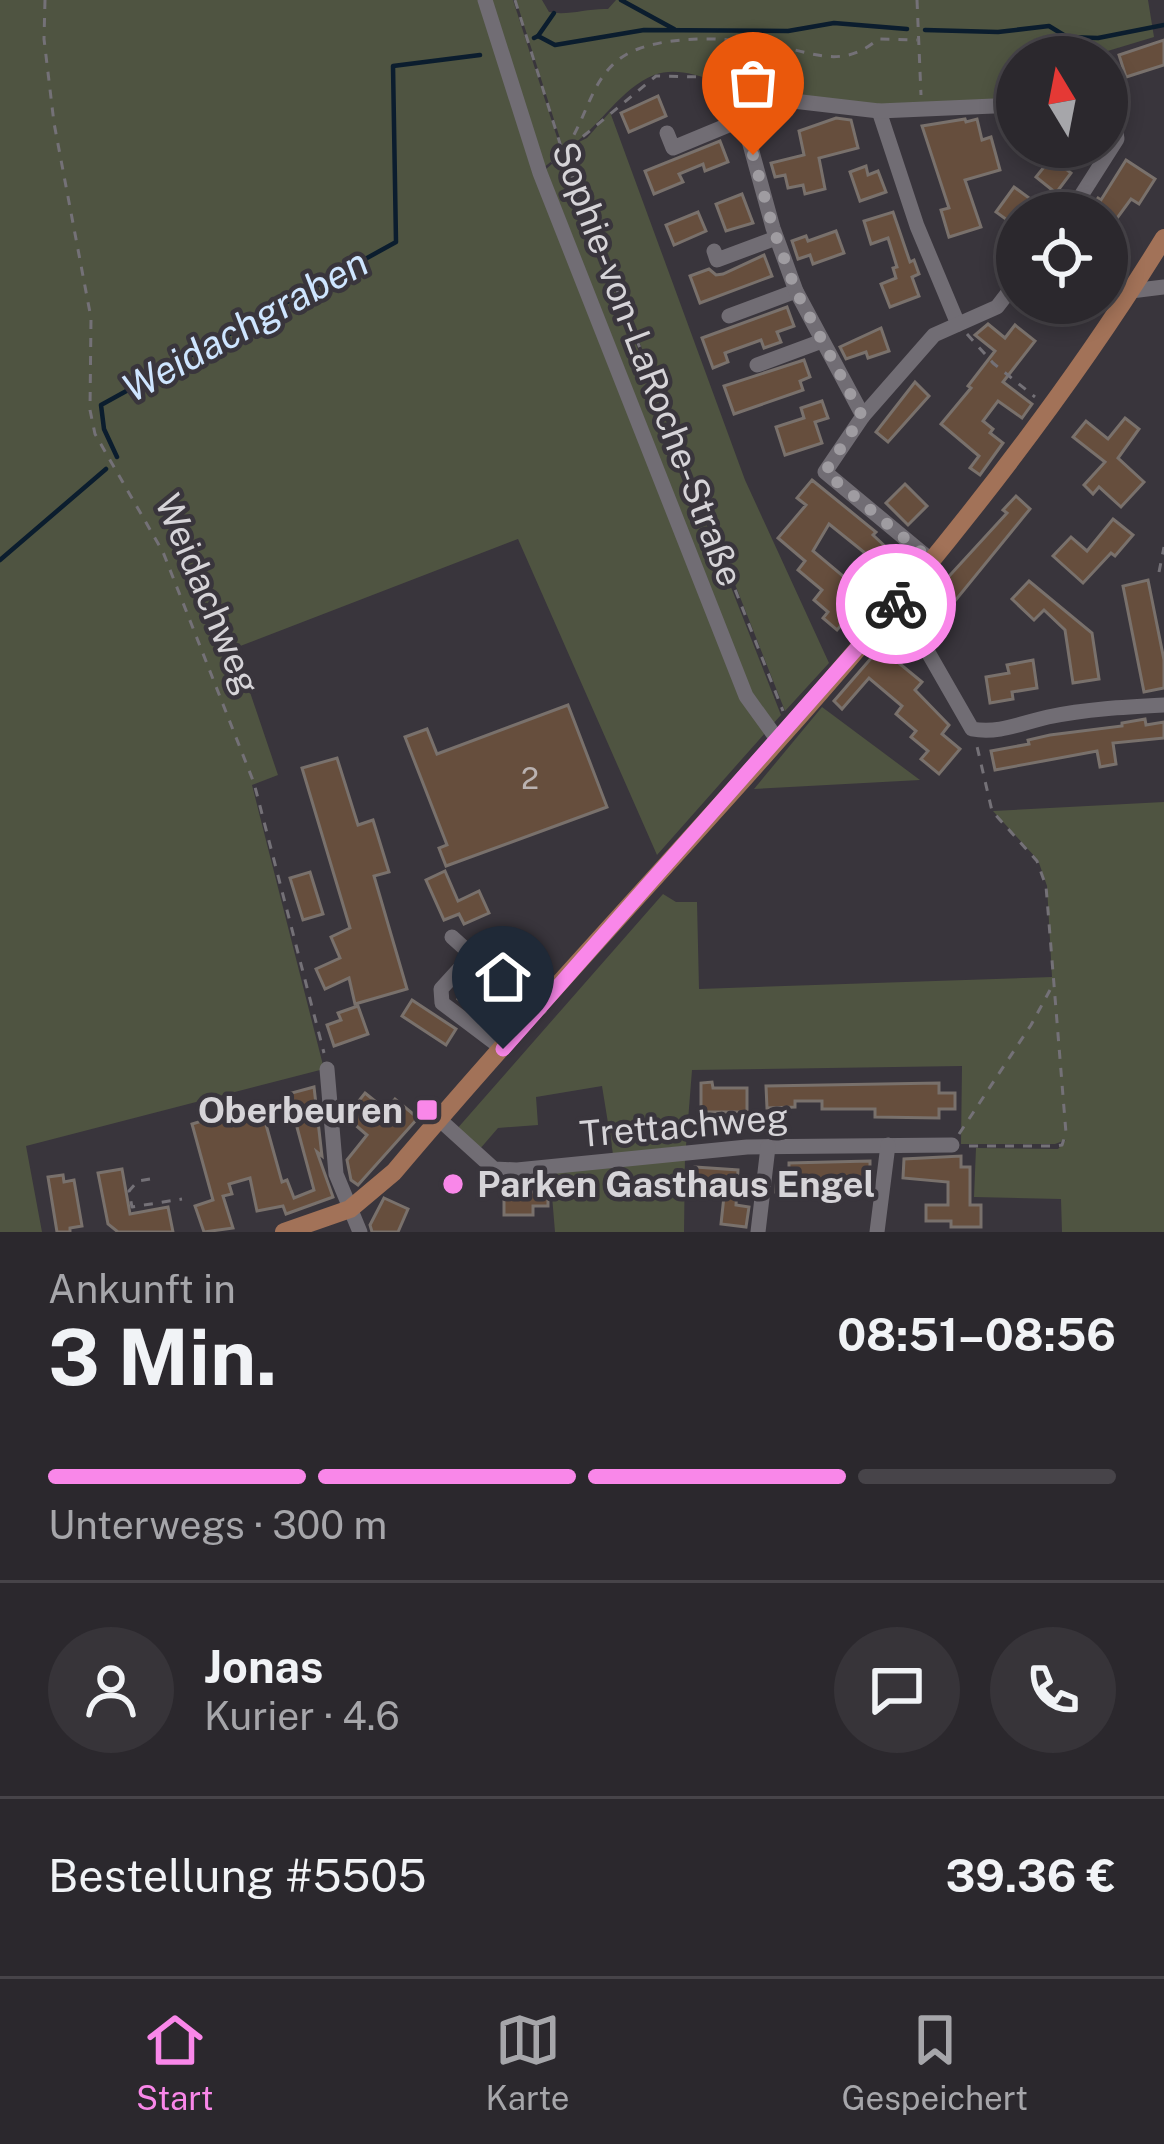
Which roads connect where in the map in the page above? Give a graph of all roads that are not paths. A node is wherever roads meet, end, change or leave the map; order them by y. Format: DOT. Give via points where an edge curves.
graph roads {
  1 [pos="485,0"];
  2 [pos="996,106"];
  3 [pos="879,111"];
  4 [pos="743,119"];
  5 [pos="667,134"];
  6 [pos="776,238"];
  7 [pos="1164,238"];
  8 [pos="714,250"];
  9 [pos="1164,287"];
  10 [pos="796,291"];
  11 [pos="1131,291"];
  12 [pos="996,307"];
  13 [pos="729,316"];
  14 [pos="958,324"];
  15 [pos="822,341"];
  16 [pos="757,365"];
  17 [pos="862,416"];
  18 [pos="932,561"];
  19 [pos="892,609"];
  20 [pos="1164,706"];
  21 [pos="777,739"];
  22 [pos="452,937"];
  23 [pos="476,958"];
  24 [pos="540,1008"];
  25 [pos="503,1049"];
  26 [pos="327,1069"];
  27 [pos="440,1120"];
  28 [pos="888,1145"];
  29 [pos="952,1145"];
  30 [pos="768,1147"];
  31 [pos="350,1209"];
  32 [pos="284,1232"];
  33 [pos="360,1232"];
  34 [pos="758,1232"];
  35 [pos="877,1232"];
  1 -- 21 [label="street, Sophie-von-LaRoche-Straße" via="540,172 746,696"];
  2 -- 3 [label="street"];
  3 -- 4 [label="street" via="751,96 743,99"];
  3 -- 14 [label="street"];
  4 -- 5 [label="street" via="673,148"];
  4 -- 6 [label="street"];
  6 -- 8 [label="street" via="717,260"];
  6 -- 10 [label="street"];
  7 -- 11 [label="main road"];
  9 -- 11 [label="street"];
  10 -- 13 [label="street"];
  10 -- 15 [label="street"];
  11 -- 18 [label="main road"];
  12 -- 14 [label="street"];
  14 -- 17 [label="street" via="934,335"];
  15 -- 16 [label="street"];
  15 -- 17 [label="street"];
  17 -- 18 [label="street" via="825,472"];
  18 -- 19 [label="main road"];
  19 -- 20 [label="street" via="926,647 972,729 990,733 1108,707"];
  19 -- 21 [label="main road"];
  21 -- 24 [label="main road"];
  22 -- 23 [label="street"];
  23 -- 24 [label="street"];
  23 -- 25 [label="street" via="441,989 442,1004"];
  24 -- 25 [label="main road"];
  25 -- 27 [label="main road"];
  26 -- 31 [label="street" via="336,1174"];
  27 -- 30 [label="street, Trettachweg" via="494,1168 518,1170"];
  27 -- 31 [label="main road"];
  28 -- 29 [label="street, Trettachweg"];
  28 -- 30 [label="street, Trettachweg"];
  28 -- 35 [label="street"];
  30 -- 34 [label="street"];
  31 -- 32 [label="main road"];
  31 -- 33 [label="street"];
}
